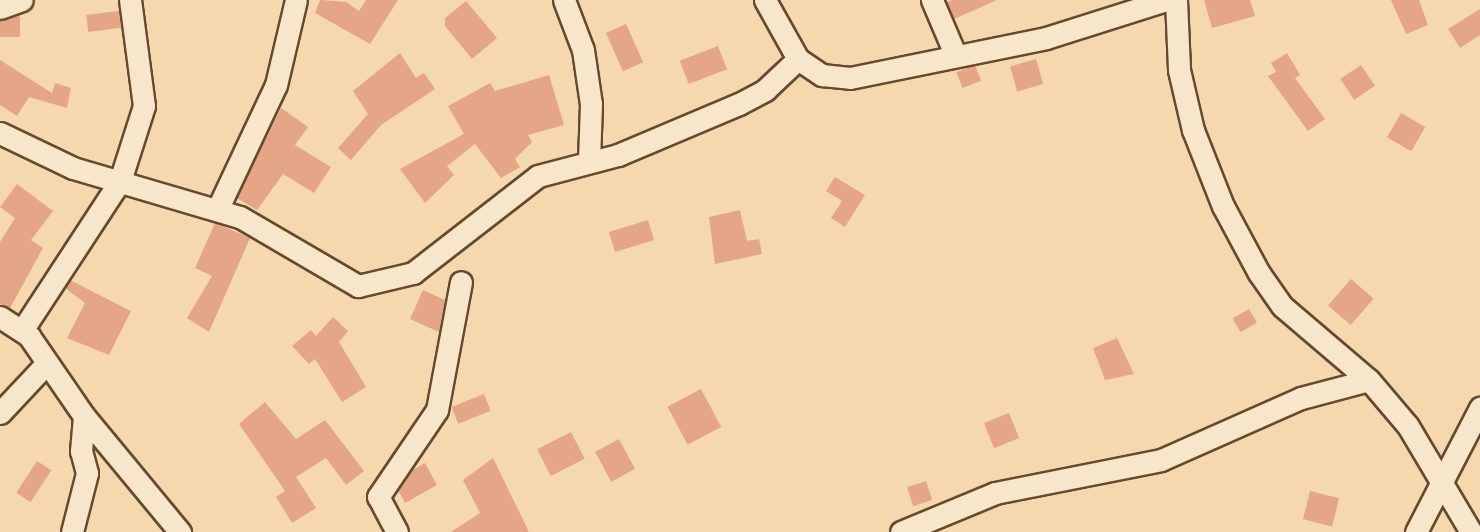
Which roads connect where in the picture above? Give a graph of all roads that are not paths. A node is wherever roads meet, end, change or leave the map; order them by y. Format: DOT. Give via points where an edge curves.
graph roads {
  1 [pos="22,0"];
  2 [pos="130,0"];
  3 [pos="296,0"];
  4 [pos="564,0"];
  5 [pos="765,0"];
  6 [pos="932,0"];
  7 [pos="1166,0"];
  8 [pos="1176,0"];
  9 [pos="0,8"];
  10 [pos="955,54"];
  11 [pos="798,59"];
  12 [pos="0,133"];
  13 [pos="589,161"];
  14 [pos="120,181"];
  15 [pos="218,208"];
  16 [pos="461,282"];
  17 [pos="0,316"];
  18 [pos="23,329"];
  19 [pos="45,365"];
  20 [pos="1369,380"];
  21 [pos="1480,408"];
  22 [pos="0,413"];
  23 [pos="84,416"];
  24 [pos="1440,479"];
  25 [pos="72,532"];
  26 [pos="180,532"];
  27 [pos="397,532"];
  28 [pos="901,532"];
  29 [pos="1416,532"];
  30 [pos="1471,532"];
  1 -- 9 [label="street"];
  2 -- 14 [label="street" via="144,106"];
  3 -- 15 [label="street" via="276,85"];
  4 -- 13 [label="street" via="583,50 591,104"];
  5 -- 11 [label="street"];
  6 -- 10 [label="street"];
  7 -- 10 [label="street" via="1046,38"];
  8 -- 20 [label="street" via="1179,70 1193,130 1223,206 1282,306"];
  10 -- 11 [label="street" via="850,78 822,75"];
  11 -- 13 [label="street" via="765,90 739,104 618,155"];
  12 -- 14 [label="street" via="73,168"];
  13 -- 15 [label="street" via="515,189 413,273 368,285 346,282"];
  14 -- 15 [label="street"];
  14 -- 18 [label="street"];
  16 -- 27 [label="street" via="437,410 378,497"];
  17 -- 18 [label="street"];
  18 -- 19 [label="street"];
  19 -- 22 [label="street"];
  19 -- 23 [label="street"];
  20 -- 24 [label="street" via="1408,426"];
  20 -- 28 [label="street" via="1301,398 1161,460 995,493"];
  21 -- 24 [label="street"];
  23 -- 25 [label="street" via="81,451 87,473"];
  23 -- 26 [label="street"];
  24 -- 29 [label="street"];
  24 -- 30 [label="street"];
}
